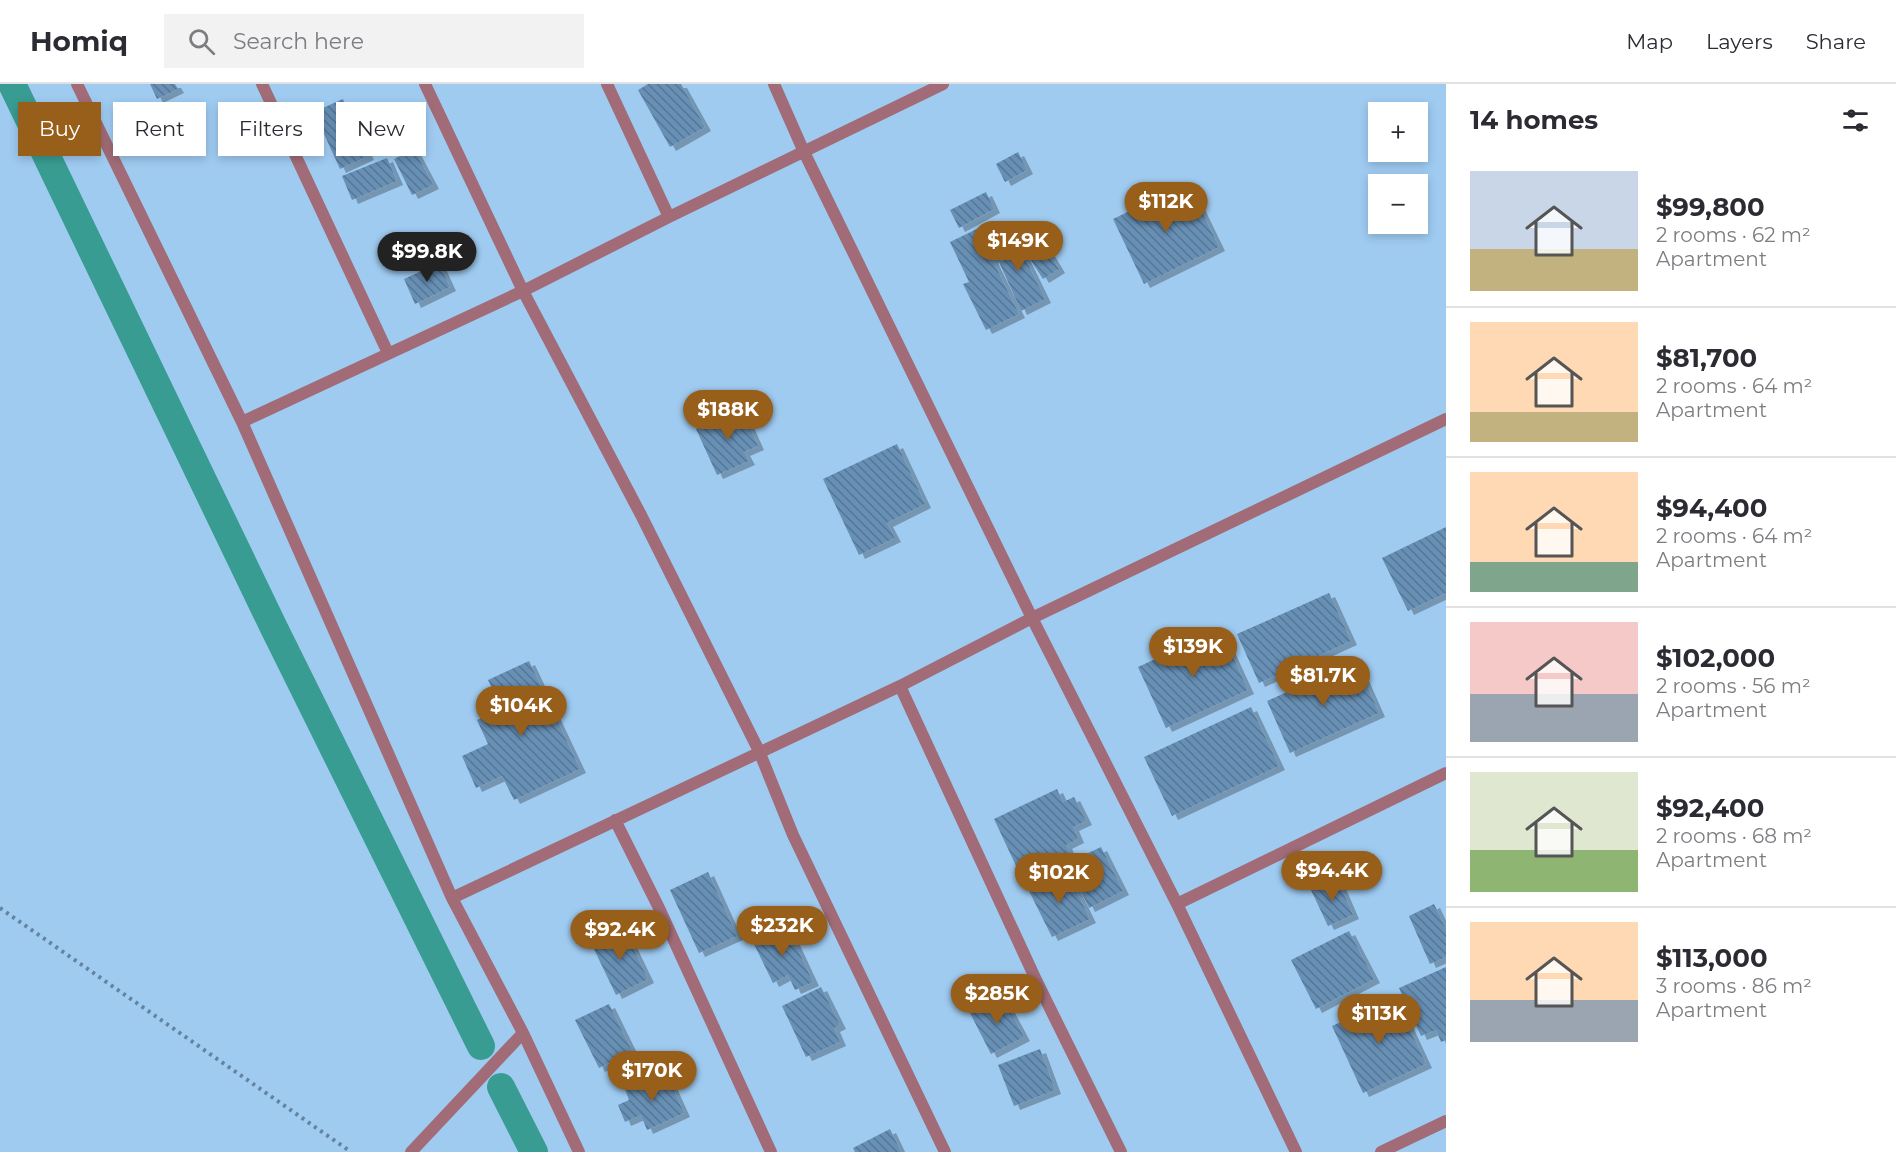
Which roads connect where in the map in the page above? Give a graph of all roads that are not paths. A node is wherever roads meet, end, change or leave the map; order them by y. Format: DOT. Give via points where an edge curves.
graph roads {
  1 [pos="77,84"];
  2 [pos="262,84"];
  3 [pos="425,84"];
  4 [pos="607,84"];
  5 [pos="774,84"];
  6 [pos="943,84"];
  7 [pos="804,152"];
  8 [pos="669,217"];
  9 [pos="523,291"];
  10 [pos="388,353"];
  11 [pos="1446,419"];
  12 [pos="242,422"];
  13 [pos="1032,618"];
  14 [pos="900,686"];
  15 [pos="759,751"];
  16 [pos="1446,773"];
  17 [pos="615,820"];
  18 [pos="452,898"];
  19 [pos="1177,904"];
  20 [pos="523,1033"];
  21 [pos="1446,1121"];
  22 [pos="411,1152"];
  23 [pos="579,1152"];
  24 [pos="771,1152"];
  25 [pos="945,1152"];
  26 [pos="1121,1152"];
  27 [pos="1296,1152"];
  28 [pos="1381,1152"];
  1 -- 12 [label="street"];
  2 -- 10 [label="street"];
  3 -- 9 [label="street"];
  4 -- 8 [label="street"];
  5 -- 7 [label="street"];
  6 -- 7 [label="street"];
  7 -- 8 [label="street"];
  7 -- 13 [label="street"];
  8 -- 9 [label="street"];
  9 -- 10 [label="street"];
  9 -- 15 [label="street"];
  10 -- 12 [label="street"];
  11 -- 13 [label="street"];
  12 -- 18 [label="street"];
  13 -- 14 [label="street"];
  13 -- 19 [label="street"];
  14 -- 15 [label="street"];
  14 -- 26 [label="street" via="1036,982"];
  15 -- 17 [label="street"];
  15 -- 25 [label="street" via="793,835"];
  16 -- 19 [label="street"];
  17 -- 18 [label="street"];
  17 -- 24 [label="street"];
  18 -- 20 [label="street"];
  19 -- 27 [label="street"];
  20 -- 22 [label="street"];
  20 -- 23 [label="street"];
  21 -- 28 [label="street"];
}
